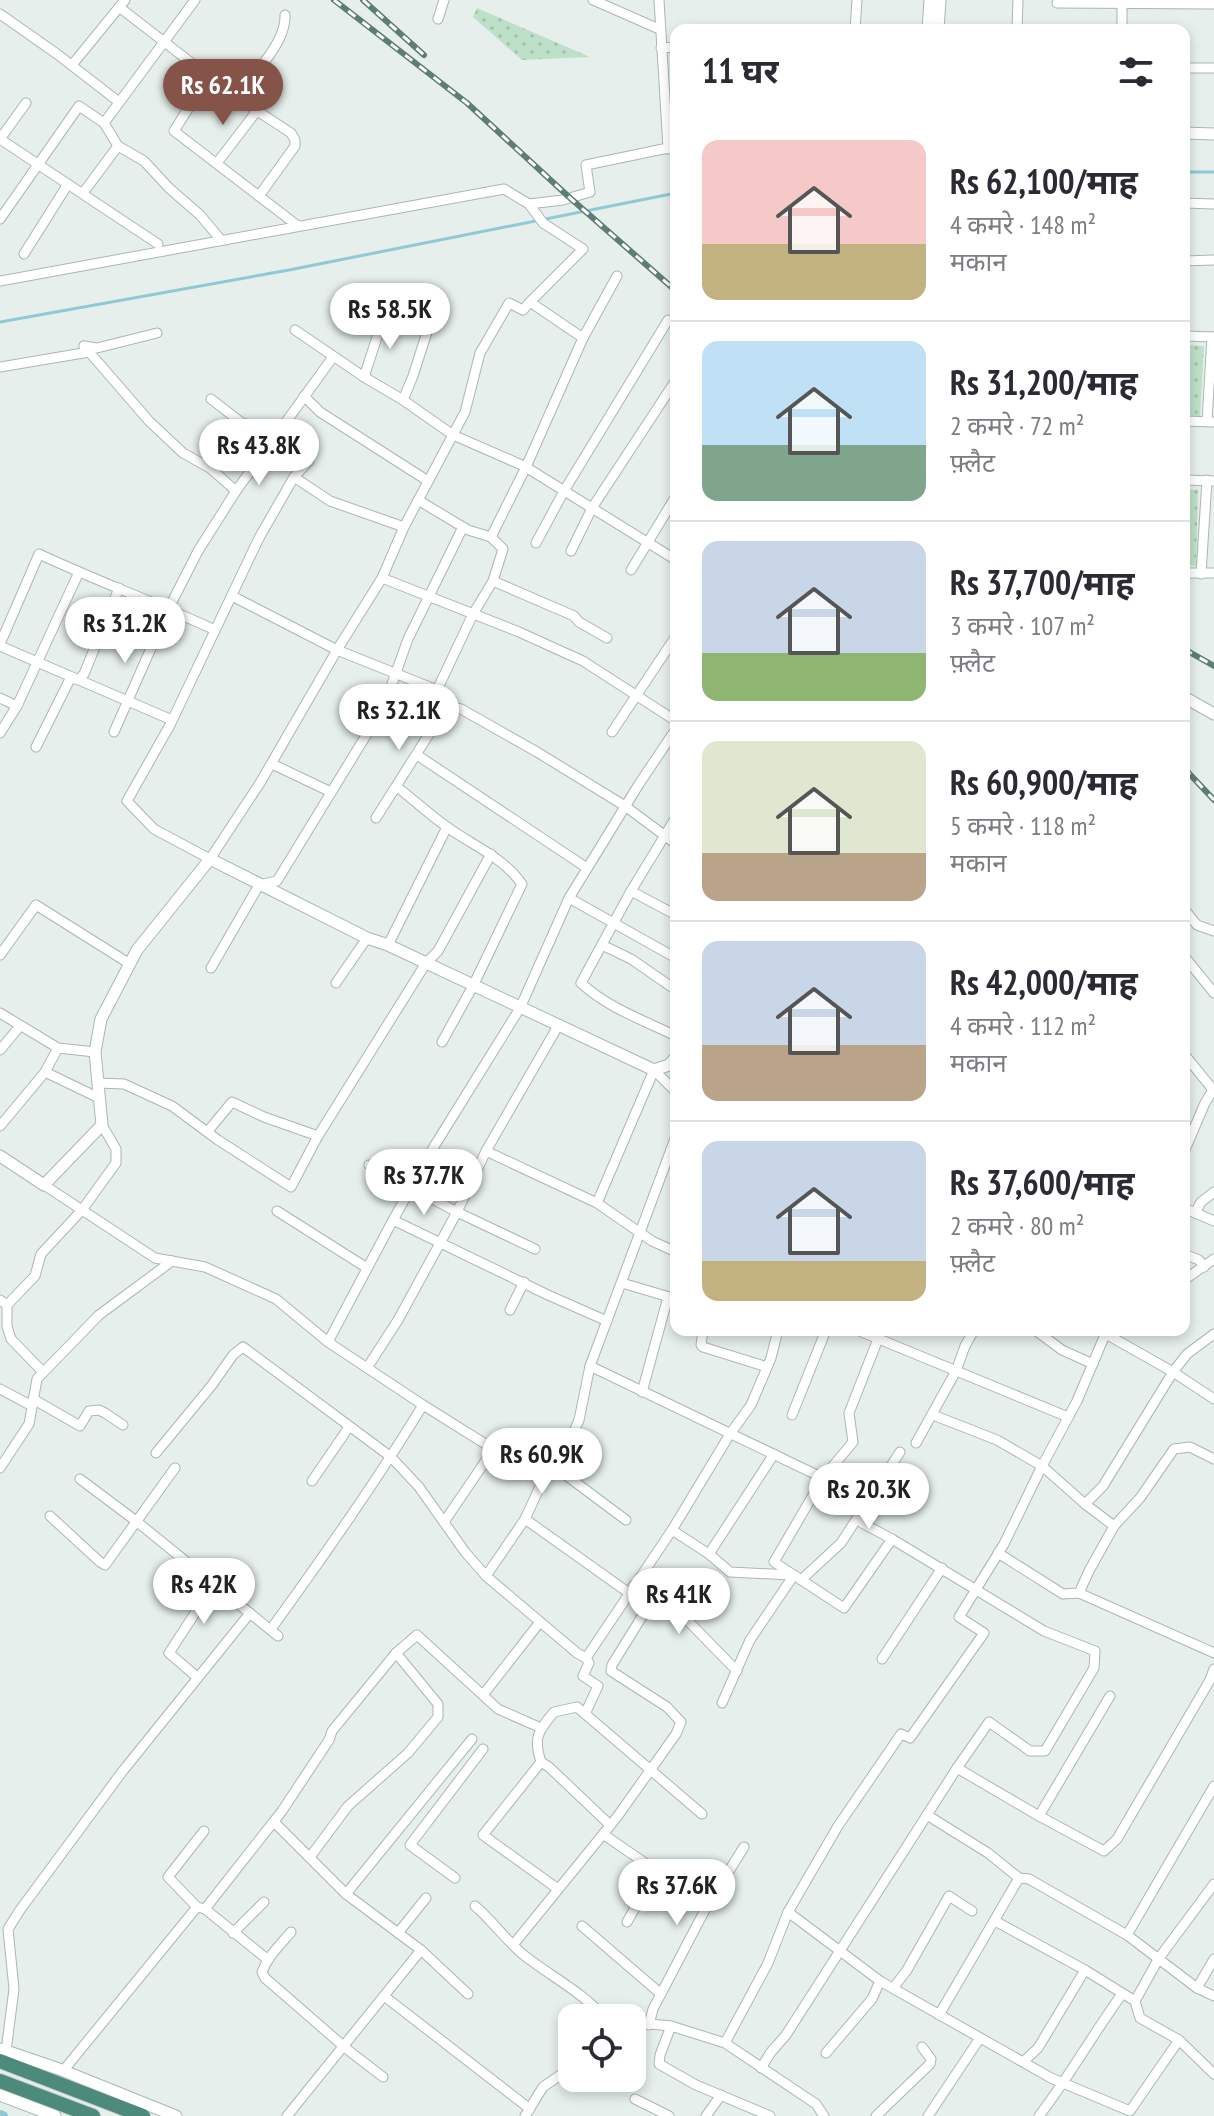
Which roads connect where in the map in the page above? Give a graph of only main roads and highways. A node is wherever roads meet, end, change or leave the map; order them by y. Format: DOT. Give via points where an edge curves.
graph roads {
  1 [pos="2,2054"];
  2 [pos="0,2081"];
  3 [pos="93,2116"];
  4 [pos="143,2116"];
  1 -- 4 [label="highway"];
  2 -- 3 [label="highway"];
}
